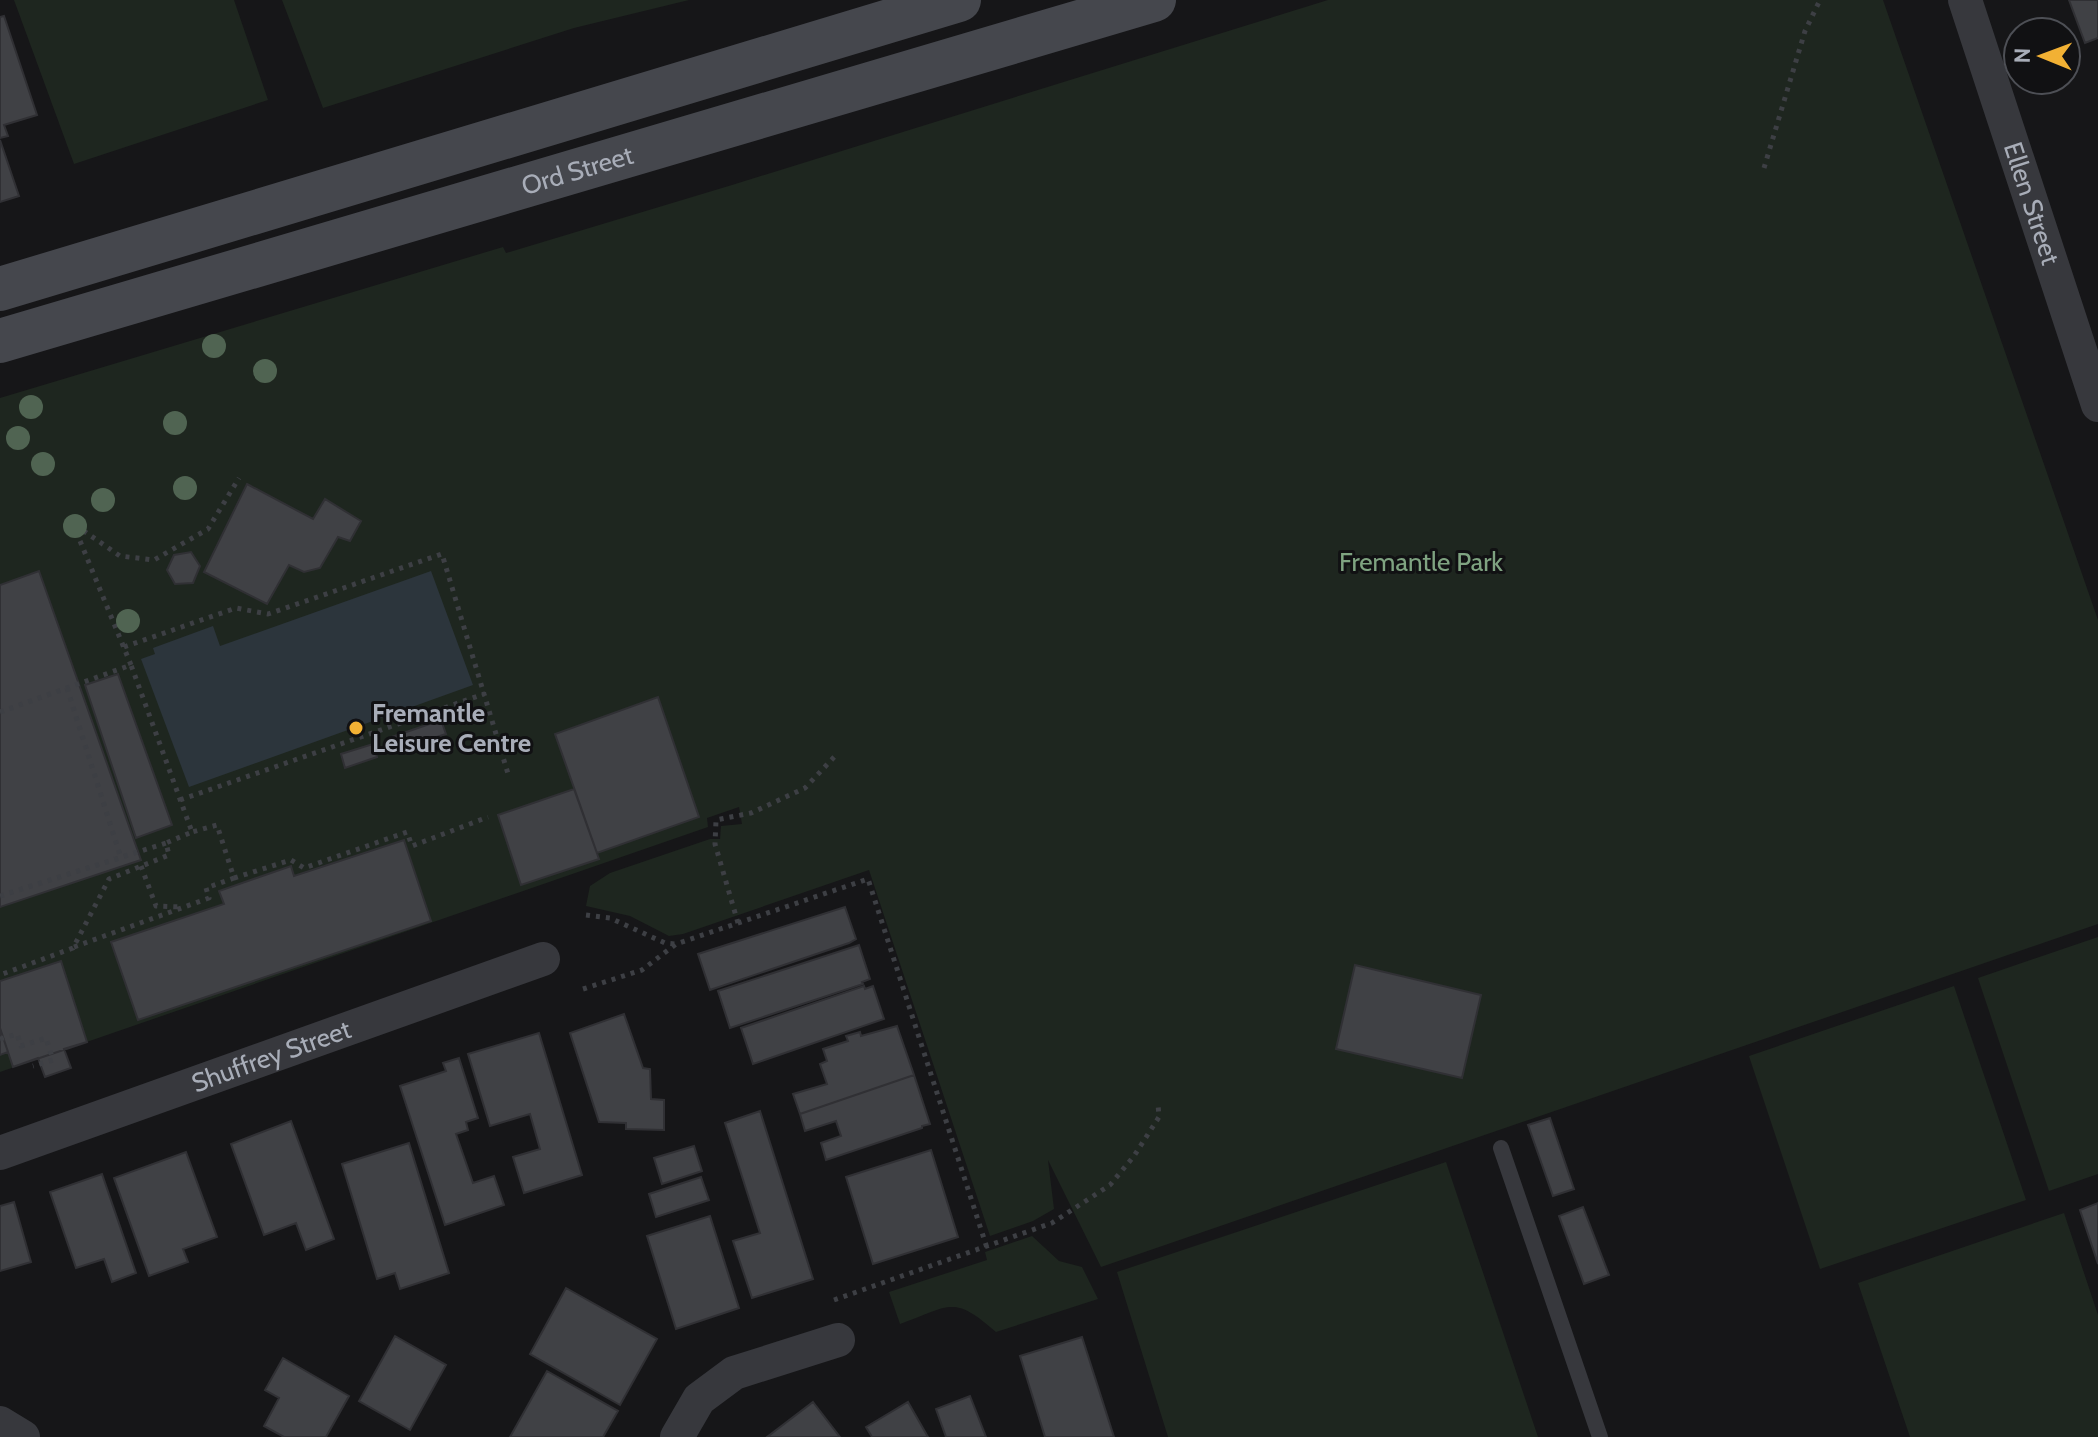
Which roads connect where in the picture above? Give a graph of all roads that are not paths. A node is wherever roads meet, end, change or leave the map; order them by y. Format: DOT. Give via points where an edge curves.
graph roads {
  1 [pos="959,0"];
  2 [pos="1154,0"];
  3 [pos="1965,0"];
  4 [pos="0,289"];
  5 [pos="0,341"];
  6 [pos="2098,405"];
  7 [pos="543,959"];
  8 [pos="1501,1148"];
  9 [pos="0,1153"];
  10 [pos="838,1340"];
  11 [pos="0,1423"];
  12 [pos="23,1437"];
  13 [pos="677,1437"];
  14 [pos="1600,1437"];
  1 -- 4 [label="main road, Ord Street"];
  2 -- 5 [label="main road, Ord Street"];
  3 -- 6 [label="street, Ellen Street"];
  7 -- 9 [label="street, Shuffrey Street"];
  8 -- 14 [label="lane"];
  10 -- 13 [label="street" via="734,1373 699,1399"];
  11 -- 12 [label="street"];
}
